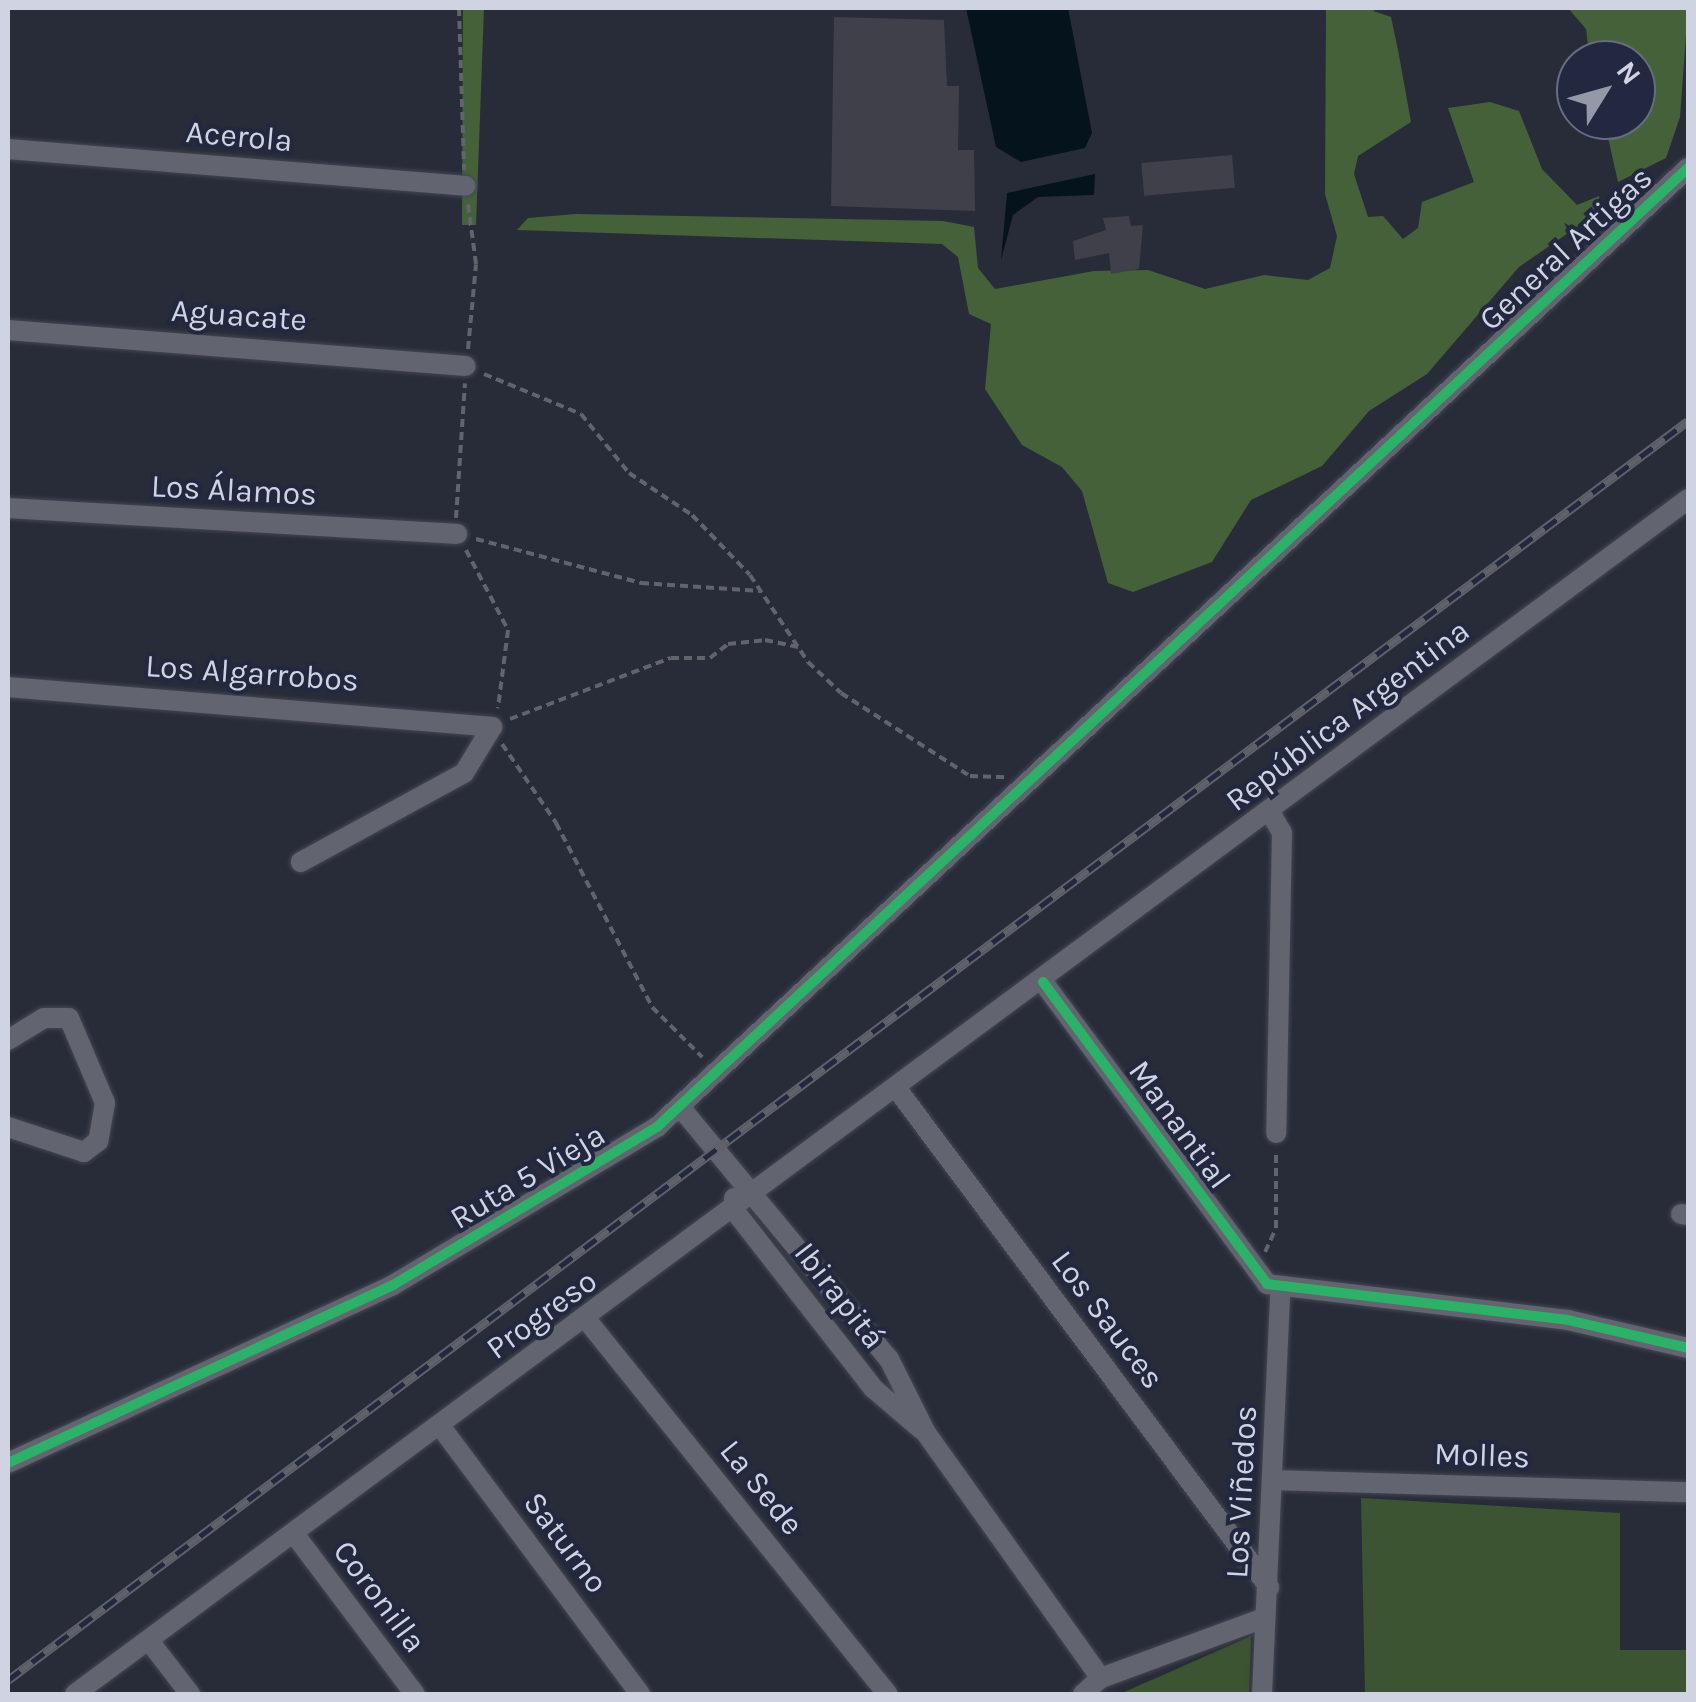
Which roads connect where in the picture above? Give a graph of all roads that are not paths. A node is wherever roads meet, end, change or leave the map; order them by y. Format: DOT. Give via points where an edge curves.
graph roads {
  1 [pos="8,149"];
  2 [pos="1688,168"];
  3 [pos="466,186"];
  4 [pos="8,330"];
  5 [pos="466,366"];
  6 [pos="1688,500"];
  7 [pos="8,508"];
  8 [pos="457,534"];
  9 [pos="8,687"];
  10 [pos="1127,694"];
  11 [pos="1270,812"];
  12 [pos="301,862"];
  13 [pos="1043,982"];
  14 [pos="8,1040"];
  15 [pos="897,1090"];
  16 [pos="681,1108"];
  17 [pos="8,1127"];
  18 [pos="1276,1133"];
  19 [pos="735,1179"];
  20 [pos="759,1192"];
  21 [pos="734,1210"];
  22 [pos="1280,1292"];
  23 [pos="586,1319"];
  24 [pos="1688,1348"];
  25 [pos="441,1426"];
  26 [pos="926,1433"];
  27 [pos="8,1463"];
  28 [pos="1273,1480"];
  29 [pos="1688,1492"];
  30 [pos="295,1534"];
  31 [pos="1268,1587"];
  32 [pos="1264,1618"];
  33 [pos="150,1642"];
  34 [pos="1102,1678"];
  35 [pos="74,1694"];
  36 [pos="190,1694"];
  37 [pos="415,1694"];
  38 [pos="640,1694"];
  39 [pos="888,1694"];
  40 [pos="1083,1694"];
  41 [pos="1262,1694"];
  1 -- 3 [label="street, Acerola"];
  2 -- 10 [label="street, General Artigas"];
  4 -- 5 [label="street, Aguacate"];
  6 -- 11 [label="street, República Argentina"];
  7 -- 8 [label="street, Los Álamos"];
  9 -- 12 [label="street, Los Algarrobos" via="492,727 464,773"];
  10 -- 16 [label="street, Ruta 5 Vieja"];
  11 -- 13 [label="street, República Argentina"];
  11 -- 18 [label="street" via="1282,833"];
  13 -- 15 [label="street, Progreso"];
  13 -- 22 [label="street, Manantial" via="1250,1264"];
  14 -- 17 [label="street" via="44,1018 69,1018 105,1103 98,1141 84,1152"];
  15 -- 20 [label="street, Progreso"];
  15 -- 31 [label="street, Los Sauces"];
  16 -- 19 [label="street, Ibirapitá"];
  16 -- 27 [label="street, Ruta 5 Vieja" via="393,1285"];
  19 -- 20 [label="street, Ibirapitá"];
  19 -- 21 [label="street"];
  20 -- 21 [label="street, Progreso"];
  20 -- 26 [label="street, Ibirapitá" via="889,1358"];
  21 -- 23 [label="street, Progreso"];
  21 -- 26 [label="street, Ibirapitá" via="874,1390"];
  22 -- 24 [label="street" via="1568,1320"];
  22 -- 28 [label="street, Los Viñedos"];
  23 -- 25 [label="street, Progreso"];
  23 -- 39 [label="street, La Sede"];
  25 -- 30 [label="street, Progreso"];
  25 -- 38 [label="street, Saturno"];
  26 -- 34 [label="street, Ibirapitá"];
  28 -- 29 [label="street, Molles"];
  28 -- 31 [label="street, Los Viñedos"];
  30 -- 33 [label="street, Progreso"];
  30 -- 37 [label="street, Coronilla"];
  31 -- 32 [label="street, Los Viñedos"];
  32 -- 34 [label="street"];
  32 -- 41 [label="street, Los Viñedos"];
  33 -- 35 [label="street, Progreso"];
  33 -- 36 [label="street"];
  34 -- 40 [label="street"];
}
